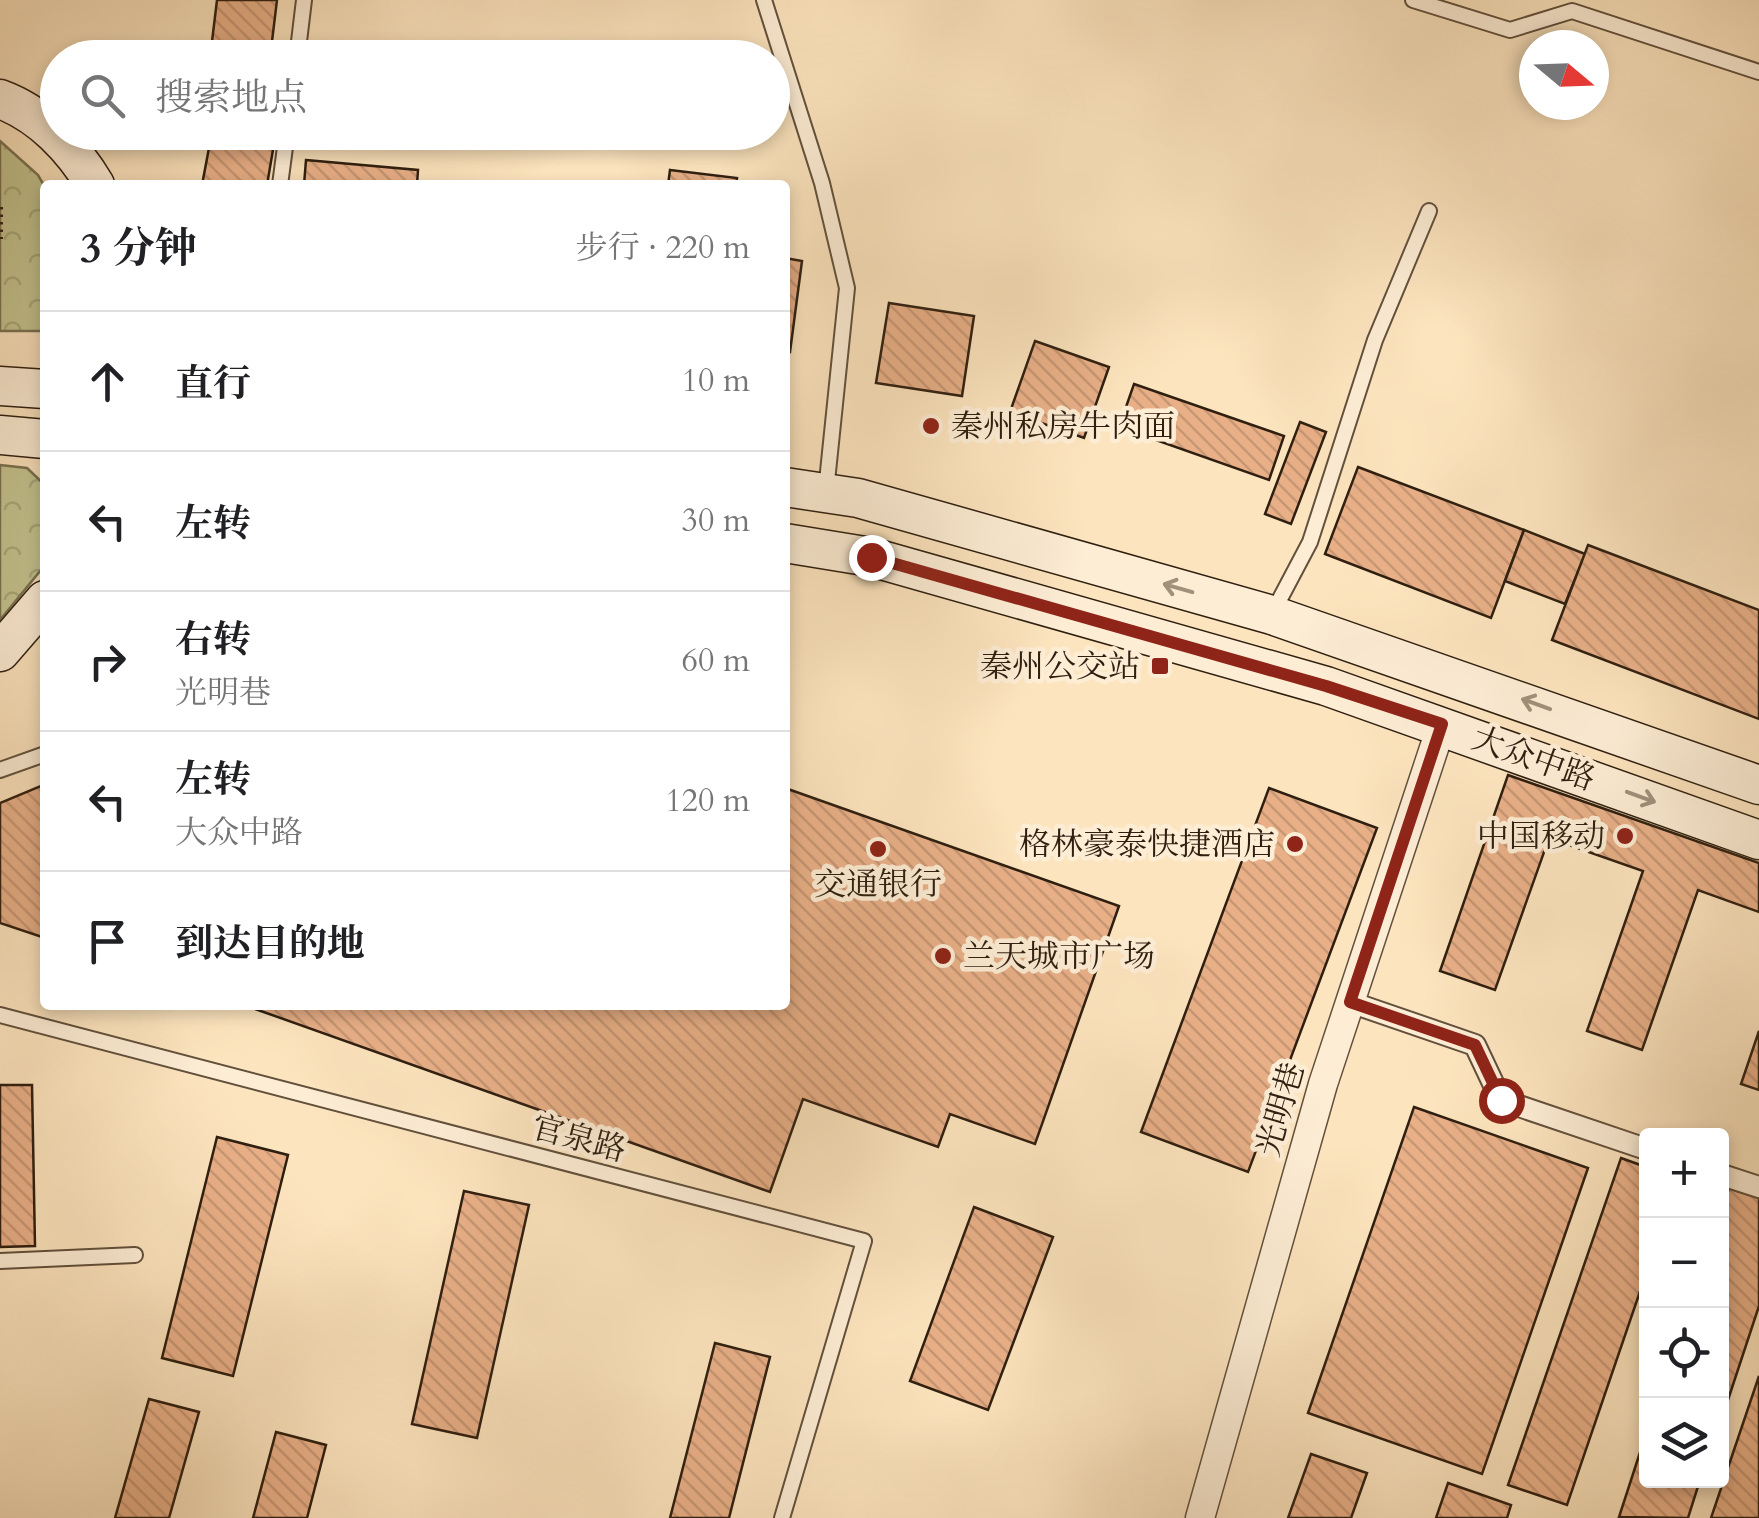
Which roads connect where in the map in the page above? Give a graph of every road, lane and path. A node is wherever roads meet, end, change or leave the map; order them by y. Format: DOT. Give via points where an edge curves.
graph roads {
  1 [pos="304,0"];
  2 [pos="764,0"];
  3 [pos="1412,0"];
  4 [pos="298,40"];
  5 [pos="777,40"];
  6 [pos="1759,72"];
  7 [pos="790,82"];
  8 [pos="0,99"];
  9 [pos="40,123"];
  10 [pos="71,150"];
  11 [pos="285,150"];
  12 [pos="91,180"];
  13 [pos="281,180"];
  14 [pos="0,207"];
  15 [pos="1429,211"];
  16 [pos="0,238"];
  17 [pos="0,386"];
  18 [pos="40,390"];
  19 [pos="0,435"];
  20 [pos="40,439"];
  21 [pos="790,488"];
  22 [pos="826,493"];
  23 [pos="790,544"];
  24 [pos="40,606"];
  25 [pos="1272,614"];
  26 [pos="0,652"];
  27 [pos="1442,724"];
  28 [pos="40,756"];
  29 [pos="0,770"];
  30 [pos="1759,785"];
  31 [pos="1759,840"];
  32 [pos="1350,1002"];
  33 [pos="0,1015"];
  34 [pos="1639,1147"];
  35 [pos="1729,1177"];
  36 [pos="1759,1188"];
  37 [pos="135,1255"];
  38 [pos="0,1261"];
  39 [pos="782,1518"];
  40 [pos="1200,1518"];
  1 -- 4 [label="lane"];
  2 -- 5 [label="lane"];
  3 -- 6 [label="lane" via="1510,30 1572,11"];
  7 -- 22 [label="lane" via="847,288"];
  8 -- 9 [label="main road"];
  10 -- 12 [label="main road"];
  11 -- 13 [label="lane"];
  14 -- 16 [label="path"];
  15 -- 25 [label="lane" via="1375,340 1310,542"];
  17 -- 18 [label="main road"];
  19 -- 20 [label="main road"];
  21 -- 22 [label="main road, 大众中路"];
  25 -- 22 [label="main road, 大众中路, one-way"];
  23 -- 27 [label="main road, 大众中路" via="871,557"];
  24 -- 26 [label="main road"];
  30 -- 25 [label="main road, 大众中路, one-way"];
  27 -- 31 [label="main road, 大众中路, one-way"];
  27 -- 32 [label="street, 光明巷"];
  28 -- 29 [label="lane"];
  32 -- 34 [label="street" via="1475,1045 1501,1100"];
  32 -- 40 [label="street, 光明巷"];
  33 -- 39 [label="lane, 官泉路" via="864,1241"];
  35 -- 36 [label="street"];
  37 -- 38 [label="lane"];
}
